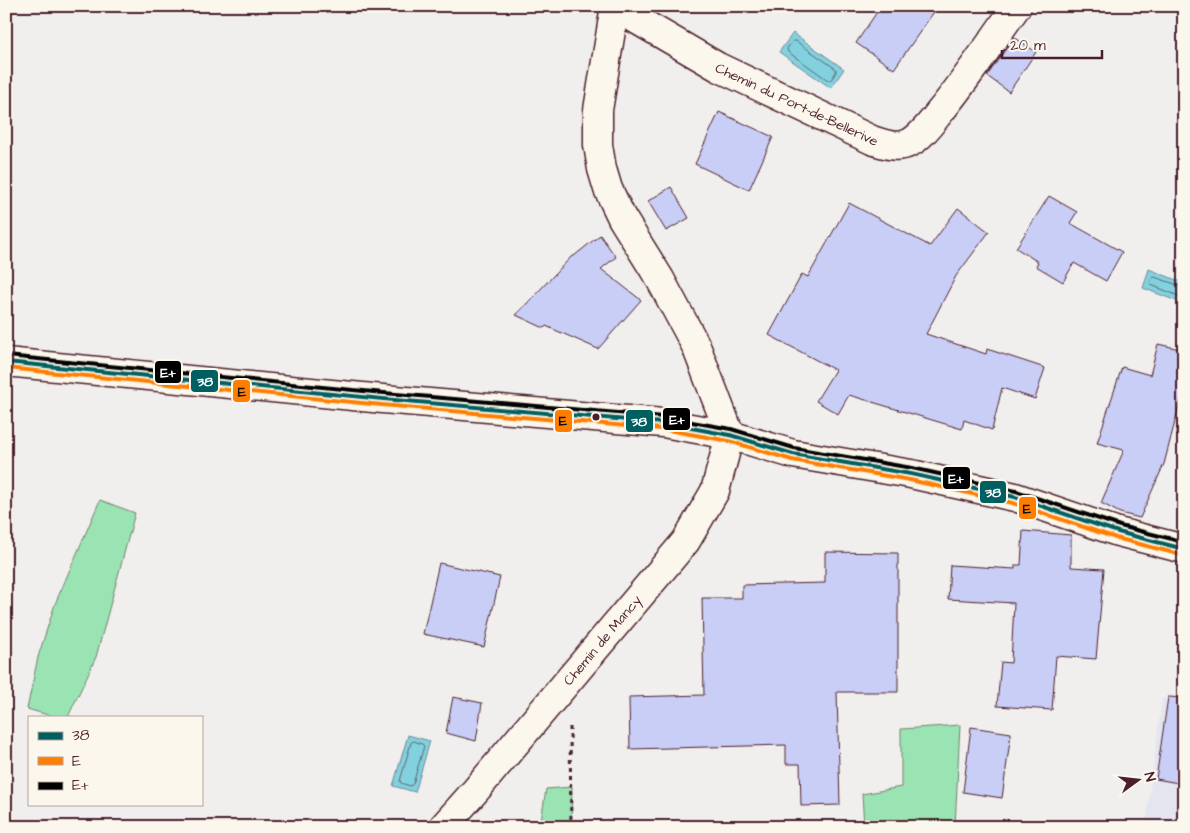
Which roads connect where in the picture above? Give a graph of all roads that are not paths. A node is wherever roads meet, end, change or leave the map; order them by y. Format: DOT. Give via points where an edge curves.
graph roads {
  1 [pos="1017,6"];
  2 [pos="614,7"];
  3 [pos="6,362"];
  4 [pos="730,435"];
  5 [pos="1184,549"];
  6 [pos="443,827"];
  1 -- 2 [label="street, Chemin du Port-de-Bellerive" via="931,123 909,143 894,146 872,140 718,68"];
  2 -- 4 [label="street, Chemin du Port-de-Bellerive" via="598,110 602,169 622,218 696,346"];
  3 -- 4 [label="street" via="662,423"];
  4 -- 5 [label="street" via="793,454 911,474 1016,497 1118,532"];
  4 -- 6 [label="street, Chemin de Mancy" via="715,491 686,541"];
}
